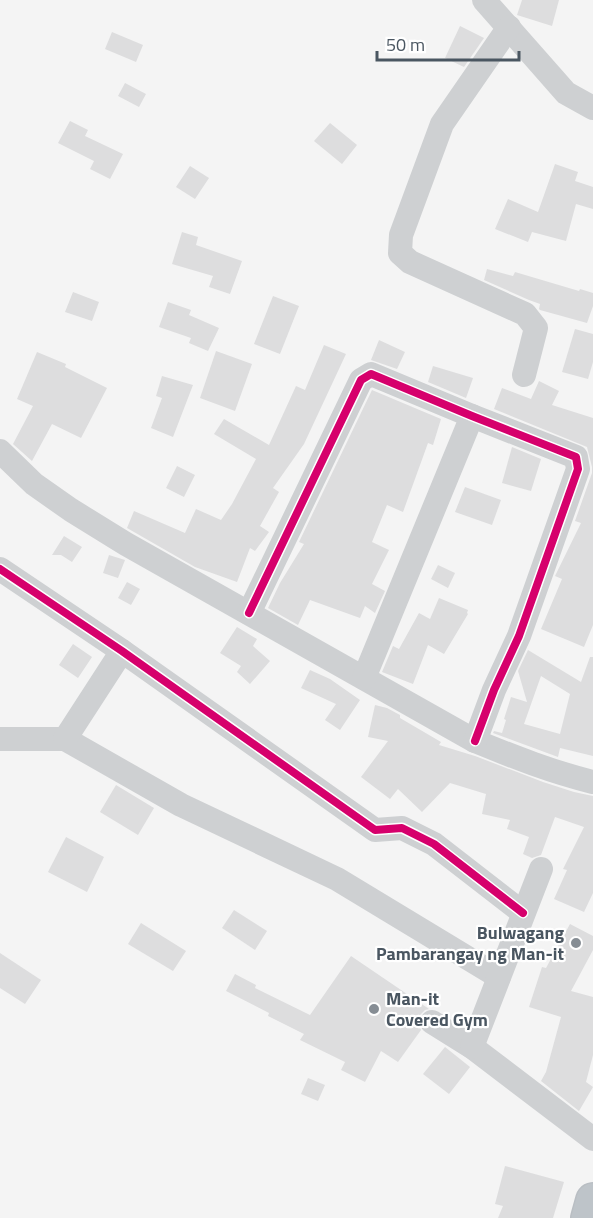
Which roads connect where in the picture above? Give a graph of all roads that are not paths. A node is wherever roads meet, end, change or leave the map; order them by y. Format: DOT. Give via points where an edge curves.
graph roads {
  1 [pos="484,0"];
  2 [pos="509,27"];
  3 [pos="593,108"];
  4 [pos="524,375"];
  5 [pos="472,416"];
  6 [pos="0,451"];
  7 [pos="0,569"];
  8 [pos="249,613"];
  9 [pos="122,651"];
  10 [pos="364,678"];
  11 [pos="0,739"];
  12 [pos="65,740"];
  13 [pos="475,741"];
  14 [pos="593,782"];
  15 [pos="541,869"];
  16 [pos="524,913"];
  17 [pos="499,977"];
  18 [pos="432,1022"];
  19 [pos="472,1047"];
  20 [pos="593,1140"];
  21 [pos="593,1200"];
  22 [pos="588,1218"];
  1 -- 2 [label="street"];
  2 -- 3 [label="street" via="566,93"];
  2 -- 4 [label="street" via="442,124 401,235 400,253 410,262 525,314 536,328"];
  5 -- 8 [label="street" via="371,374 361,380"];
  5 -- 10 [label="street"];
  5 -- 13 [label="street" via="576,457 578,469 519,636"];
  6 -- 8 [label="street" via="71,510"];
  7 -- 9 [label="street"];
  8 -- 10 [label="street"];
  9 -- 12 [label="street"];
  9 -- 16 [label="street" via="375,830 402,828 434,844"];
  10 -- 13 [label="street"];
  11 -- 12 [label="street"];
  12 -- 17 [label="street" via="181,805 338,879"];
  13 -- 14 [label="street"];
  15 -- 16 [label="street"];
  16 -- 17 [label="street"];
  17 -- 19 [label="street"];
  18 -- 19 [label="street"];
  19 -- 20 [label="street"];
  21 -- 22 [label="highway"];
}
